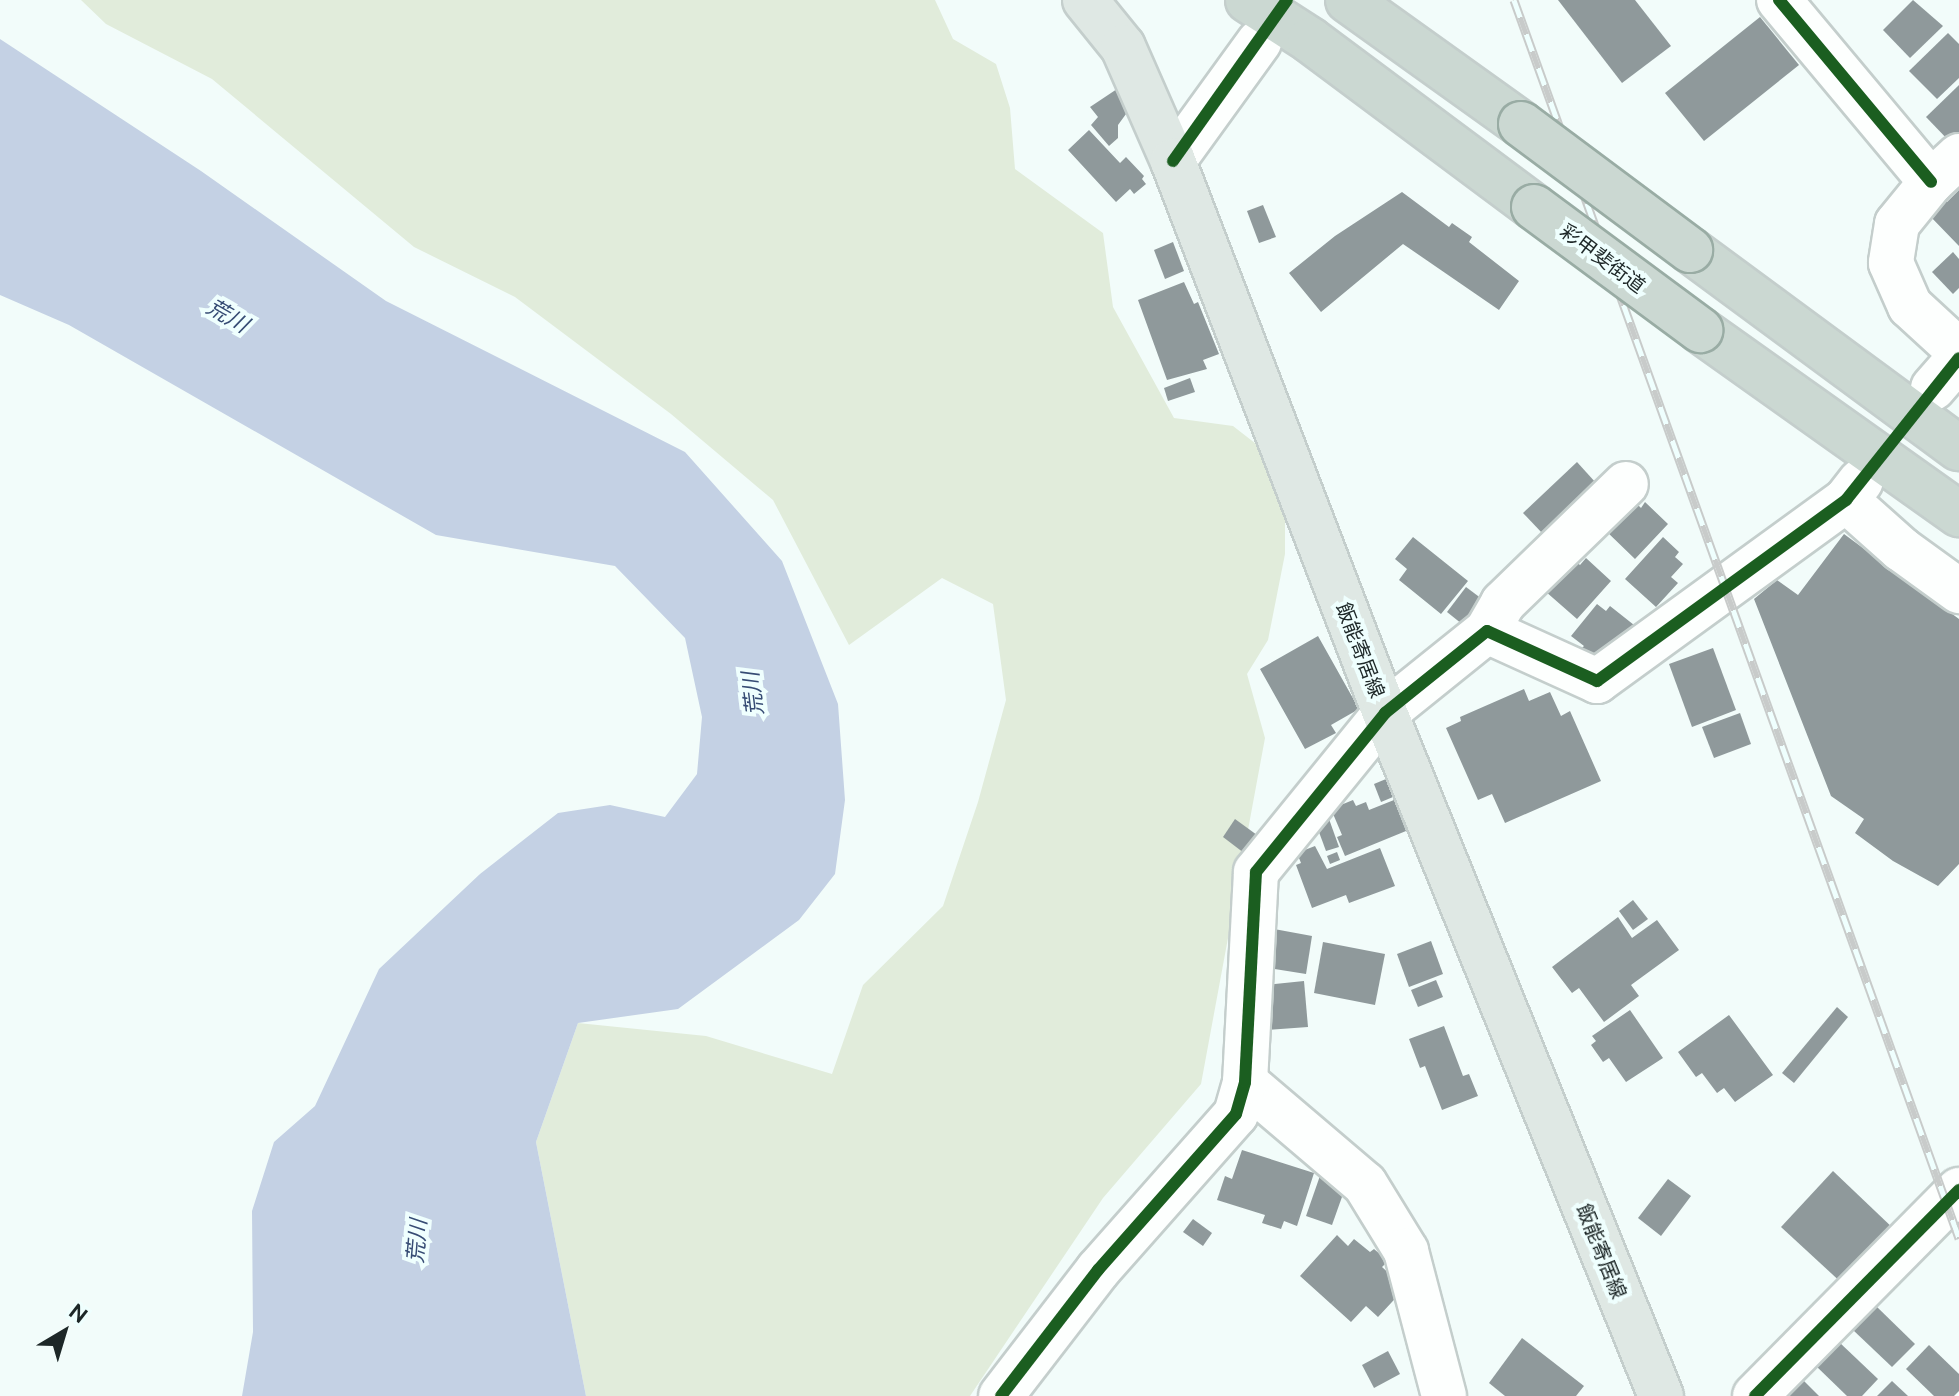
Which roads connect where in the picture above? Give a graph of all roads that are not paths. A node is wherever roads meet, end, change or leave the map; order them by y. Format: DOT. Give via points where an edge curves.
graph roads {
  1 [pos="1085,0"];
  2 [pos="1248,0"];
  3 [pos="1348,0"];
  4 [pos="1779,0"];
  5 [pos="1259,42"];
  6 [pos="1173,161"];
  7 [pos="1945,169"];
  8 [pos="1959,351"];
  9 [pos="1959,448"];
  10 [pos="1626,484"];
  11 [pos="1959,514"];
  12 [pos="1959,591"];
  13 [pos="1487,631"];
  14 [pos="1385,713"];
  15 [pos="1245,1082"];
  16 [pos="1959,1190"];
  17 [pos="1001,1396"];
  18 [pos="1444,1396"];
  19 [pos="1661,1396"];
  20 [pos="1755,1396"];
  1 -- 6 [label="main road, 飯能寄居線" via="1123,47"];
  2 -- 11 [label="highway, 彩甲斐街道, bridge"];
  3 -- 9 [label="highway, bridge"];
  4 -- 7 [label="street"];
  5 -- 6 [label="street"];
  6 -- 14 [label="main road, 飯能寄居線"];
  7 -- 8 [label="street" via="1897,224 1891,263 1910,306"];
  10 -- 13 [label="street" via="1503,603"];
  12 -- 13 [label="street" via="1901,549 1854,491 1597,681"];
  13 -- 14 [label="street"];
  14 -- 15 [label="street" via="1256,872"];
  14 -- 19 [label="main road, 飯能寄居線"];
  15 -- 17 [label="street" via="1236,1114 1098,1270"];
  15 -- 18 [label="street" via="1365,1184 1406,1251"];
  16 -- 20 [label="street"];
}
